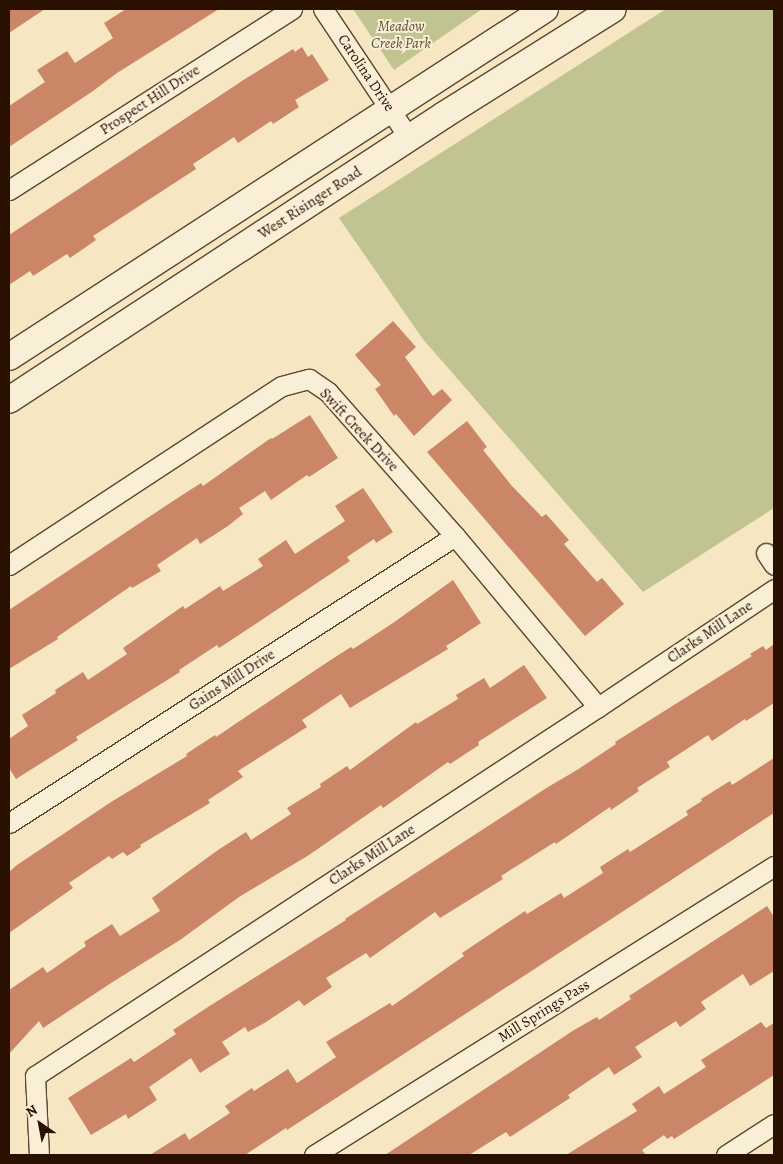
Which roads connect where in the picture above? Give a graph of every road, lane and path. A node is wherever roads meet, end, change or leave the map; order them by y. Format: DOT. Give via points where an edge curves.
graph roads {
  1 [pos="292,9"];
  2 [pos="323,9"];
  3 [pos="545,9"];
  4 [pos="613,9"];
  5 [pos="592,17"];
  6 [pos="389,108"];
  7 [pos="409,138"];
  8 [pos="9,190"];
  9 [pos="9,357"];
  10 [pos="9,400"];
  11 [pos="455,536"];
  12 [pos="9,566"];
  13 [pos="774,589"];
  14 [pos="598,707"];
  15 [pos="9,824"];
  16 [pos="774,866"];
  17 [pos="774,1124"];
  18 [pos="39,1155"];
  19 [pos="314,1155"];
  20 [pos="726,1155"];
  1 -- 8 [label="street, Prospect Hill Drive"];
  2 -- 6 [label="street, Carolina Drive"];
  3 -- 6 [label="main road"];
  4 -- 5 [label="main road, West Risinger Road"];
  5 -- 7 [label="main road, West Risinger Road"];
  6 -- 7 [label="street, Carolina Drive"];
  6 -- 9 [label="main road"];
  7 -- 10 [label="main road, West Risinger Road"];
  11 -- 12 [label="street, Swift Creek Drive" via="328,392 309,379 282,386"];
  11 -- 14 [label="street, Swift Creek Drive"];
  11 -- 15 [label="street, Gains Mill Drive"];
  13 -- 14 [label="street, Clarks Mill Lane"];
  14 -- 18 [label="street, Clarks Mill Lane" via="35,1076"];
  16 -- 19 [label="street, Mill Springs Pass"];
  17 -- 20 [label="street"];
}
